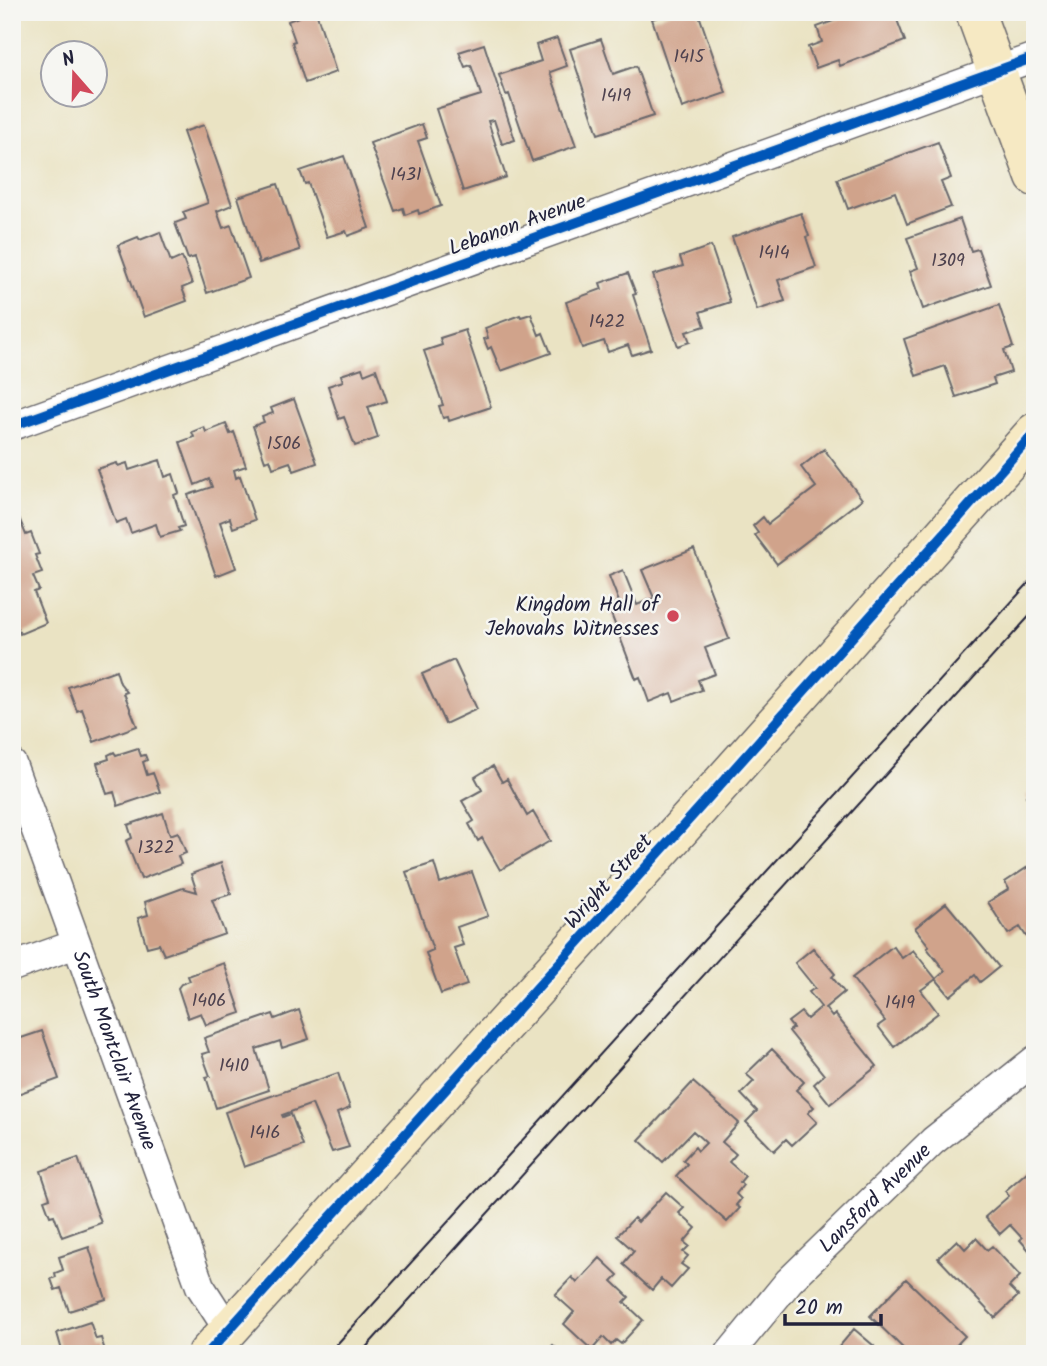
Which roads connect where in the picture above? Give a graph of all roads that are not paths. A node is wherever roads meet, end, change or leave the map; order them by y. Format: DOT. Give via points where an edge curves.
graph roads {
  1 [pos="975,12"];
  2 [pos="1035,57"];
  3 [pos="997,71"];
  4 [pos="1035,177"];
  5 [pos="12,426"];
  6 [pos="1035,432"];
  7 [pos="12,764"];
  8 [pos="76,944"];
  9 [pos="12,967"];
  10 [pos="1035,1060"];
  11 [pos="218,1342"];
  12 [pos="729,1354"];
  1 -- 3 [label="street"];
  2 -- 3 [label="street, Lebanon Avenue"];
  3 -- 4 [label="street"];
  3 -- 5 [label="street, Lebanon Avenue"];
  6 -- 11 [label="street, Wright Street"];
  7 -- 8 [label="street, South Montclair Avenue"];
  8 -- 9 [label="street"];
  8 -- 11 [label="street, South Montclair Avenue"];
  10 -- 12 [label="street, Lansford Avenue" via="933,1142 789,1281"];
}
